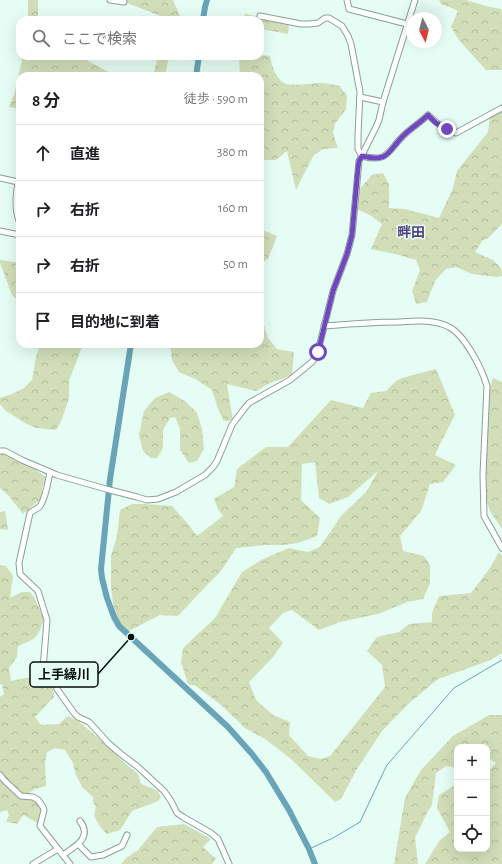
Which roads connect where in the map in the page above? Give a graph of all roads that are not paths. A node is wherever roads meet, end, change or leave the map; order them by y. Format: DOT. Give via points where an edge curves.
graph roads {
  1 [pos="110,0"];
  2 [pos="347,0"];
  3 [pos="415,0"];
  4 [pos="124,2"];
  5 [pos="411,12"];
  6 [pos="264,17"];
  7 [pos="406,24"];
  8 [pos="406,27"];
  9 [pos="360,97"];
  10 [pos="383,102"];
  11 [pos="502,108"];
  12 [pos="362,156"];
  13 [pos="0,178"];
  14 [pos="16,182"];
  15 [pos="16,195"];
  16 [pos="16,210"];
  17 [pos="0,231"];
  18 [pos="16,234"];
  19 [pos="324,326"];
  20 [pos="0,451"];
  21 [pos="50,472"];
  22 [pos="502,548"];
  23 [pos="0,775"];
  24 [pos="80,821"];
  25 [pos="127,835"];
  26 [pos="78,844"];
  27 [pos="58,849"];
  28 [pos="63,855"];
  29 [pos="37,863"];
  30 [pos="67,863"];
  31 [pos="229,864"];
  1 -- 4 [label="street"];
  2 -- 7 [label="street" via="349,9"];
  3 -- 5 [label="street"];
  6 -- 9 [label="street" via="301,24 318,23 329,18 342,26 353,52"];
  8 -- 10 [label="street"];
  9 -- 10 [label="street"];
  9 -- 12 [label="street" via="358,149"];
  10 -- 12 [label="street" via="376,127"];
  11 -- 12 [label="street" via="456,133 436,123 428,115 404,134 386,155 376,159"];
  12 -- 19 [label="street" via="358,168 350,245 333,291"];
  13 -- 14 [label="street"];
  15 -- 16 [label="street"];
  17 -- 18 [label="street"];
  19 -- 21 [label="street" via="315,358 290,380 249,403 232,426 217,461 205,475 176,492 147,500"];
  19 -- 22 [label="street" via="430,322 449,327 461,337 482,372 486,386 484,508 486,519"];
  20 -- 21 [label="street"];
  21 -- 31 [label="street" via="43,501 30,513 19,563 20,574 38,591 47,620 44,673 55,682 74,713 88,722 108,743 164,791 178,813 218,839"];
  23 -- 27 [label="street" via="21,796 38,800 44,810 40,826"];
  24 -- 26 [label="street" via="84,835"];
  25 -- 26 [label="street" via="122,846 103,855 91,857"];
  26 -- 28 [label="street"];
  27 -- 28 [label="street"];
  27 -- 29 [label="street"];
  28 -- 30 [label="street"];
}
